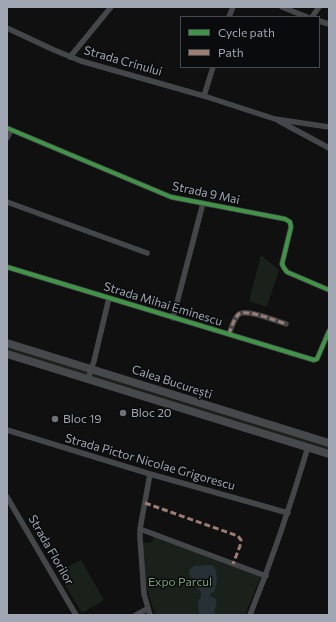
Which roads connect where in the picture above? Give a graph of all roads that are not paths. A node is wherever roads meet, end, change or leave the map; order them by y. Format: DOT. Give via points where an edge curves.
graph roads {
  1 [pos="111,7"];
  2 [pos="282,7"];
  3 [pos="318,7"];
  4 [pos="304,16"];
  5 [pos="313,16"];
  6 [pos="7,28"];
  7 [pos="70,57"];
  8 [pos="213,68"];
  9 [pos="204,96"];
  10 [pos="275,119"];
  11 [pos="329,127"];
  12 [pos="9,129"];
  13 [pos="7,138"];
  14 [pos="329,148"];
  15 [pos="7,202"];
  16 [pos="204,203"];
  17 [pos="147,253"];
  18 [pos="7,267"];
  19 [pos="329,290"];
  20 [pos="109,298"];
  21 [pos="173,318"];
  22 [pos="286,324"];
  23 [pos="329,331"];
  24 [pos="229,334"];
  25 [pos="7,343"];
  26 [pos="7,354"];
  27 [pos="92,369"];
  28 [pos="88,379"];
  29 [pos="7,430"];
  30 [pos="329,443"];
  31 [pos="308,448"];
  32 [pos="329,454"];
  33 [pos="150,474"];
  34 [pos="7,497"];
  35 [pos="288,513"];
  36 [pos="140,529"];
  37 [pos="266,576"];
  38 [pos="147,609"];
  39 [pos="76,615"];
  40 [pos="136,615"];
  41 [pos="150,615"];
  42 [pos="250,615"];
  1 -- 7 [label="street"];
  2 -- 4 [label="street"];
  3 -- 5 [label="street"];
  6 -- 7 [label="street, Strada Crinului"];
  7 -- 9 [label="street, Strada Crinului"];
  8 -- 9 [label="street"];
  9 -- 10 [label="street, Strada Crinului"];
  10 -- 11 [label="street, Strada Crinului"];
  10 -- 14 [label="street"];
  12 -- 13 [label="street"];
  12 -- 16 [label="street, Strada 9 Mai" via="171,197"];
  15 -- 17 [label="street"];
  16 -- 19 [label="street, Strada 9 Mai" via="290,222 282,264 284,268 287,272"];
  16 -- 21 [label="street"];
  18 -- 20 [label="street, Strada Mihai Eminescu"];
  20 -- 21 [label="street, Strada Mihai Eminescu"];
  20 -- 27 [label="street"];
  21 -- 24 [label="street, Strada Mihai Eminescu"];
  22 -- 24 [label="street" via="257,315 240,313"];
  23 -- 24 [label="street, Strada Mihai Eminescu" via="320,355 314,360"];
  25 -- 27 [label="main road, Calea București"];
  26 -- 28 [label="main road, Calea București"];
  27 -- 28 [label="street"];
  27 -- 30 [label="main road, Calea București"];
  28 -- 31 [label="main road, Calea București"];
  29 -- 33 [label="street, Strada Pictor Nicolae Grigorescu"];
  31 -- 32 [label="main road, Calea București"];
  31 -- 35 [label="street"];
  33 -- 35 [label="street, Strada Pictor Nicolae Grigorescu"];
  33 -- 36 [label="street"];
  34 -- 39 [label="street, Strada Florilor"];
  35 -- 37 [label="street"];
  36 -- 37 [label="street"];
  36 -- 38 [label="street"];
  37 -- 42 [label="street"];
  38 -- 40 [label="street"];
  38 -- 41 [label="street"];
}
